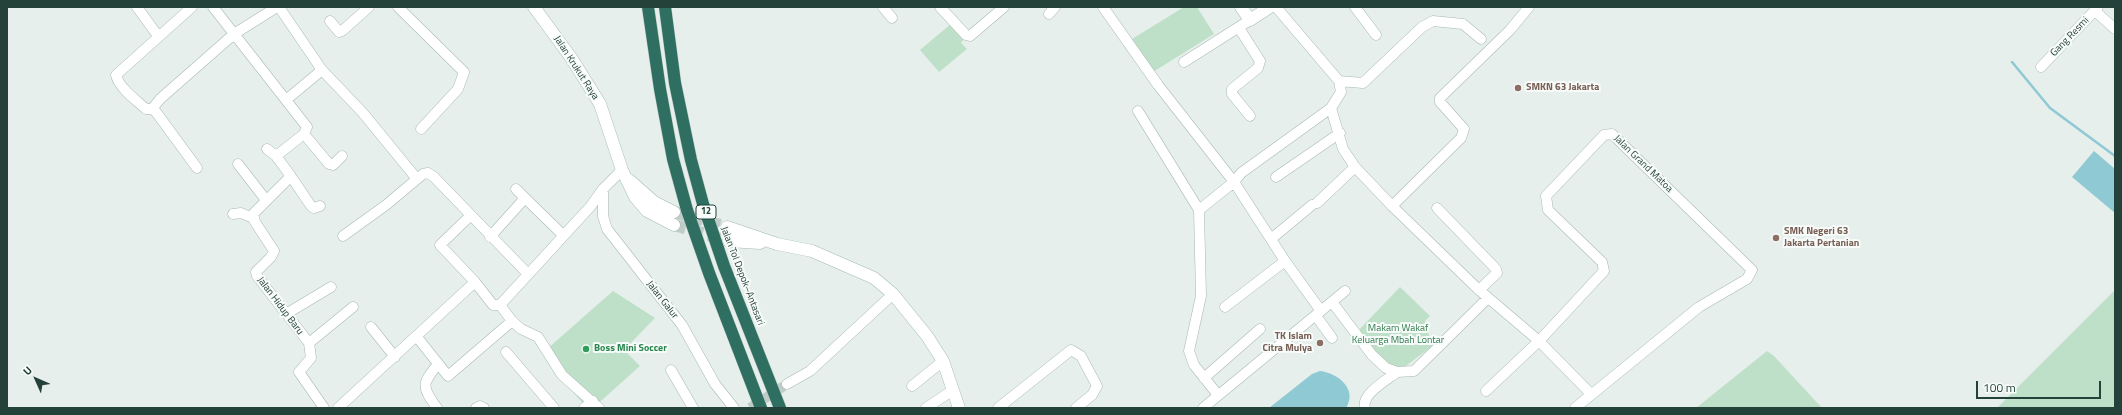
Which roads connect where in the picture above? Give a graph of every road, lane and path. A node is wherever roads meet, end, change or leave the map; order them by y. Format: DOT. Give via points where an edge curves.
graph roads {
  1 [pos="137,7"];
  2 [pos="192,7"];
  3 [pos="213,7"];
  4 [pos="278,7"];
  5 [pos="369,7"];
  6 [pos="398,7"];
  7 [pos="534,7"];
  8 [pos="648,7"];
  9 [pos="665,7"];
  10 [pos="883,7"];
  11 [pos="940,7"];
  12 [pos="1004,7"];
  13 [pos="1103,7"];
  14 [pos="1241,7"];
  15 [pos="1270,7"];
  16 [pos="1276,7"];
  17 [pos="1355,7"];
  18 [pos="1529,7"];
  19 [pos="2093,9"];
  20 [pos="892,18"];
  21 [pos="1250,20"];
  22 [pos="330,21"];
  23 [pos="1239,28"];
  24 [pos="2115,29"];
  25 [pos="234,34"];
  26 [pos="1376,35"];
  27 [pos="158,36"];
  28 [pos="1480,39"];
  29 [pos="1184,62"];
  30 [pos="2041,67"];
  31 [pos="322,70"];
  32 [pos="1339,81"];
  33 [pos="286,100"];
  34 [pos="1331,108"];
  35 [pos="152,109"];
  36 [pos="1138,111"];
  37 [pos="1250,116"];
  38 [pos="421,129"];
  39 [pos="304,134"];
  40 [pos="1340,134"];
  41 [pos="267,149"];
  42 [pos="276,156"];
  43 [pos="342,156"];
  44 [pos="238,164"];
  45 [pos="1355,167"];
  46 [pos="197,168"];
  47 [pos="625,174"];
  48 [pos="290,175"];
  49 [pos="1276,177"];
  50 [pos="417,179"];
  51 [pos="1234,182"];
  52 [pos="516,189"];
  53 [pos="603,189"];
  54 [pos="525,198"];
  55 [pos="266,200"];
  56 [pos="320,206"];
  57 [pos="1392,206"];
  58 [pos="1437,208"];
  59 [pos="1200,210"];
  60 [pos="674,212"];
  61 [pos="233,214"];
  62 [pos="470,216"];
  63 [pos="253,218"];
  64 [pos="674,225"];
  65 [pos="727,227"];
  66 [pos="343,236"];
  67 [pos="563,236"];
  68 [pos="490,237"];
  69 [pos="1271,239"];
  70 [pos="728,241"];
  71 [pos="777,244"];
  72 [pos="1285,261"];
  73 [pos="528,274"];
  74 [pos="475,282"];
  75 [pos="331,287"];
  76 [pos="1479,290"];
  77 [pos="1344,291"];
  78 [pos="893,294"];
  79 [pos="1488,298"];
  80 [pos="1332,302"];
  81 [pos="500,305"];
  82 [pos="1225,306"];
  83 [pos="353,307"];
  84 [pos="286,314"];
  85 [pos="1319,314"];
  86 [pos="512,321"];
  87 [pos="371,327"];
  88 [pos="1260,329"];
  89 [pos="417,337"];
  90 [pos="1332,338"];
  91 [pos="1539,341"];
  92 [pos="308,343"];
  93 [pos="506,352"];
  94 [pos="396,356"];
  95 [pos="943,361"];
  96 [pos="438,364"];
  97 [pos="671,370"];
  98 [pos="1396,372"];
  99 [pos="1204,378"];
  100 [pos="788,384"];
  101 [pos="912,386"];
  102 [pos="953,390"];
  103 [pos="1486,391"];
  104 [pos="1591,394"];
  105 [pos="1218,396"];
  106 [pos="596,404"];
  107 [pos="549,406"];
  108 [pos="324,408"];
  109 [pos="338,408"];
  110 [pos="437,408"];
  111 [pos="476,408"];
  112 [pos="484,408"];
  113 [pos="584,408"];
  114 [pos="693,408"];
  115 [pos="734,408"];
  116 [pos="760,408"];
  117 [pos="780,408"];
  118 [pos="926,408"];
  119 [pos="959,408"];
  120 [pos="998,408"];
  121 [pos="1076,408"];
  122 [pos="1203,408"];
  123 [pos="1365,408"];
  124 [pos="1575,408"];
  1 -- 27 [label="street"];
  2 -- 27 [label="street"];
  3 -- 25 [label="street"];
  4 -- 25 [label="street"];
  4 -- 31 [label="street"];
  5 -- 22 [label="street" via="342,31 339,32"];
  6 -- 38 [label="street" via="464,72 458,89"];
  7 -- 47 [label="street, Jalan Krukut Raya" via="572,59 600,104"];
  8 -- 116 [label="highway, 12" via="673,159 687,210"];
  9 -- 117 [label="highway, Jalan Tol Depok–Antasari / 12" via="675,83 703,204 724,266"];
  10 -- 20 [label="street"];
  11 -- 12 [label="street" via="970,36"];
  13 -- 51 [label="street" via="1158,85"];
  14 -- 21 [label="street"];
  15 -- 21 [label="street"];
  16 -- 32 [label="street"];
  17 -- 26 [label="street"];
  18 -- 57 [label="street" via="1510,30 1440,98 1440,102 1464,129 1461,138"];
  19 -- 24 [label="street"];
  19 -- 30 [label="street, Gang Resmi"];
  21 -- 23 [label="street"];
  23 -- 29 [label="street"];
  23 -- 37 [label="street" via="1260,61 1258,68 1232,89 1232,94"];
  25 -- 33 [label="street"];
  25 -- 35 [label="street"];
  27 -- 35 [label="street" via="116,75 128,92 146,109"];
  28 -- 32 [label="street" via="1463,24 1433,21 1422,27 1363,83"];
  31 -- 33 [label="street"];
  31 -- 50 [label="street" via="363,113"];
  32 -- 34 [label="street" via="1341,92"];
  33 -- 39 [label="street" via="307,127"];
  34 -- 40 [label="street"];
  34 -- 51 [label="street" via="1241,173"];
  35 -- 46 [label="street"];
  36 -- 59 [label="street"];
  39 -- 42 [label="street"];
  39 -- 43 [label="street" via="329,164 333,164"];
  40 -- 45 [label="street" via="1343,149"];
  40 -- 49 [label="street"];
  41 -- 42 [label="street"];
  42 -- 48 [label="street"];
  44 -- 55 [label="street"];
  45 -- 57 [label="street"];
  45 -- 69 [label="street"];
  47 -- 53 [label="street"];
  47 -- 60 [label="street, Jalan Krukut Raya" via="654,202"];
  47 -- 64 [label="street, Jalan Krukut Raya" via="635,197 647,211"];
  48 -- 55 [label="street"];
  48 -- 56 [label="street" via="311,206"];
  50 -- 62 [label="street" via="425,173 431,175"];
  50 -- 66 [label="street"];
  51 -- 59 [label="street"];
  51 -- 69 [label="street"];
  52 -- 54 [label="street"];
  53 -- 67 [label="street"];
  53 -- 115 [label="street, Jalan Galur" via="603,216 607,229 682,325 715,384"];
  54 -- 67 [label="street"];
  54 -- 68 [label="street"];
  55 -- 63 [label="street" via="254,211"];
  57 -- 76 [label="street"];
  58 -- 76 [label="street" via="1496,269 1494,277"];
  59 -- 99 [label="street" via="1201,296 1189,351 1194,365"];
  61 -- 63 [label="street" via="241,213"];
  62 -- 68 [label="street"];
  62 -- 74 [label="street" via="440,245"];
  63 -- 84 [label="street, Jalan Hidup Baru" via="274,251 256,270 257,276"];
  65 -- 71 [label="street"];
  67 -- 73 [label="street"];
  68 -- 73 [label="street"];
  69 -- 72 [label="street"];
  70 -- 71 [label="street"];
  71 -- 78 [label="street" via="812,251 829,258 874,278"];
  72 -- 82 [label="street"];
  72 -- 85 [label="street"];
  73 -- 81 [label="street"];
  74 -- 81 [label="street" via="493,305"];
  74 -- 89 [label="street"];
  75 -- 84 [label="street"];
  76 -- 79 [label="street"];
  77 -- 80 [label="street"];
  78 -- 95 [label="street" via="927,336"];
  78 -- 100 [label="street" via="810,371"];
  79 -- 91 [label="street"];
  79 -- 98 [label="street" via="1414,371"];
  80 -- 85 [label="street"];
  80 -- 98 [label="street" via="1372,355 1386,368"];
  81 -- 86 [label="street"];
  83 -- 92 [label="street"];
  84 -- 92 [label="street, Jalan Hidup Baru"];
  85 -- 90 [label="street"];
  85 -- 105 [label="street"];
  86 -- 96 [label="street" via="450,375 446,375"];
  86 -- 106 [label="street" via="523,331 538,337 562,375"];
  87 -- 94 [label="street"];
  88 -- 99 [label="street"];
  89 -- 94 [label="street"];
  89 -- 96 [label="street"];
  91 -- 103 [label="street, Jalan Grand Matoa"];
  91 -- 104 [label="street"];
  91 -- 104 [label="street, Jalan Grand Matoa" via="1604,271 1602,262 1548,210 1546,196 1604,135 1612,134 1752,270 1747,278 1699,307"];
  92 -- 108 [label="street, Jalan Hidup Baru" via="311,358 299,372"];
  93 -- 107 [label="street"];
  94 -- 109 [label="street"];
  95 -- 101 [label="street"];
  95 -- 102 [label="street"];
  96 -- 110 [label="street" via="425,384"];
  97 -- 114 [label="street"];
  98 -- 123 [label="street" via="1367,397"];
  99 -- 105 [label="street"];
  102 -- 118 [label="street"];
  102 -- 119 [label="street"];
  104 -- 124 [label="street, Jalan Grand Matoa"];
  105 -- 122 [label="street"];
  106 -- 113 [label="street"];
  111 -- 112 [label="street"];
  120 -- 121 [label="street" via="1071,350 1081,356 1097,386 1092,395"];
}
